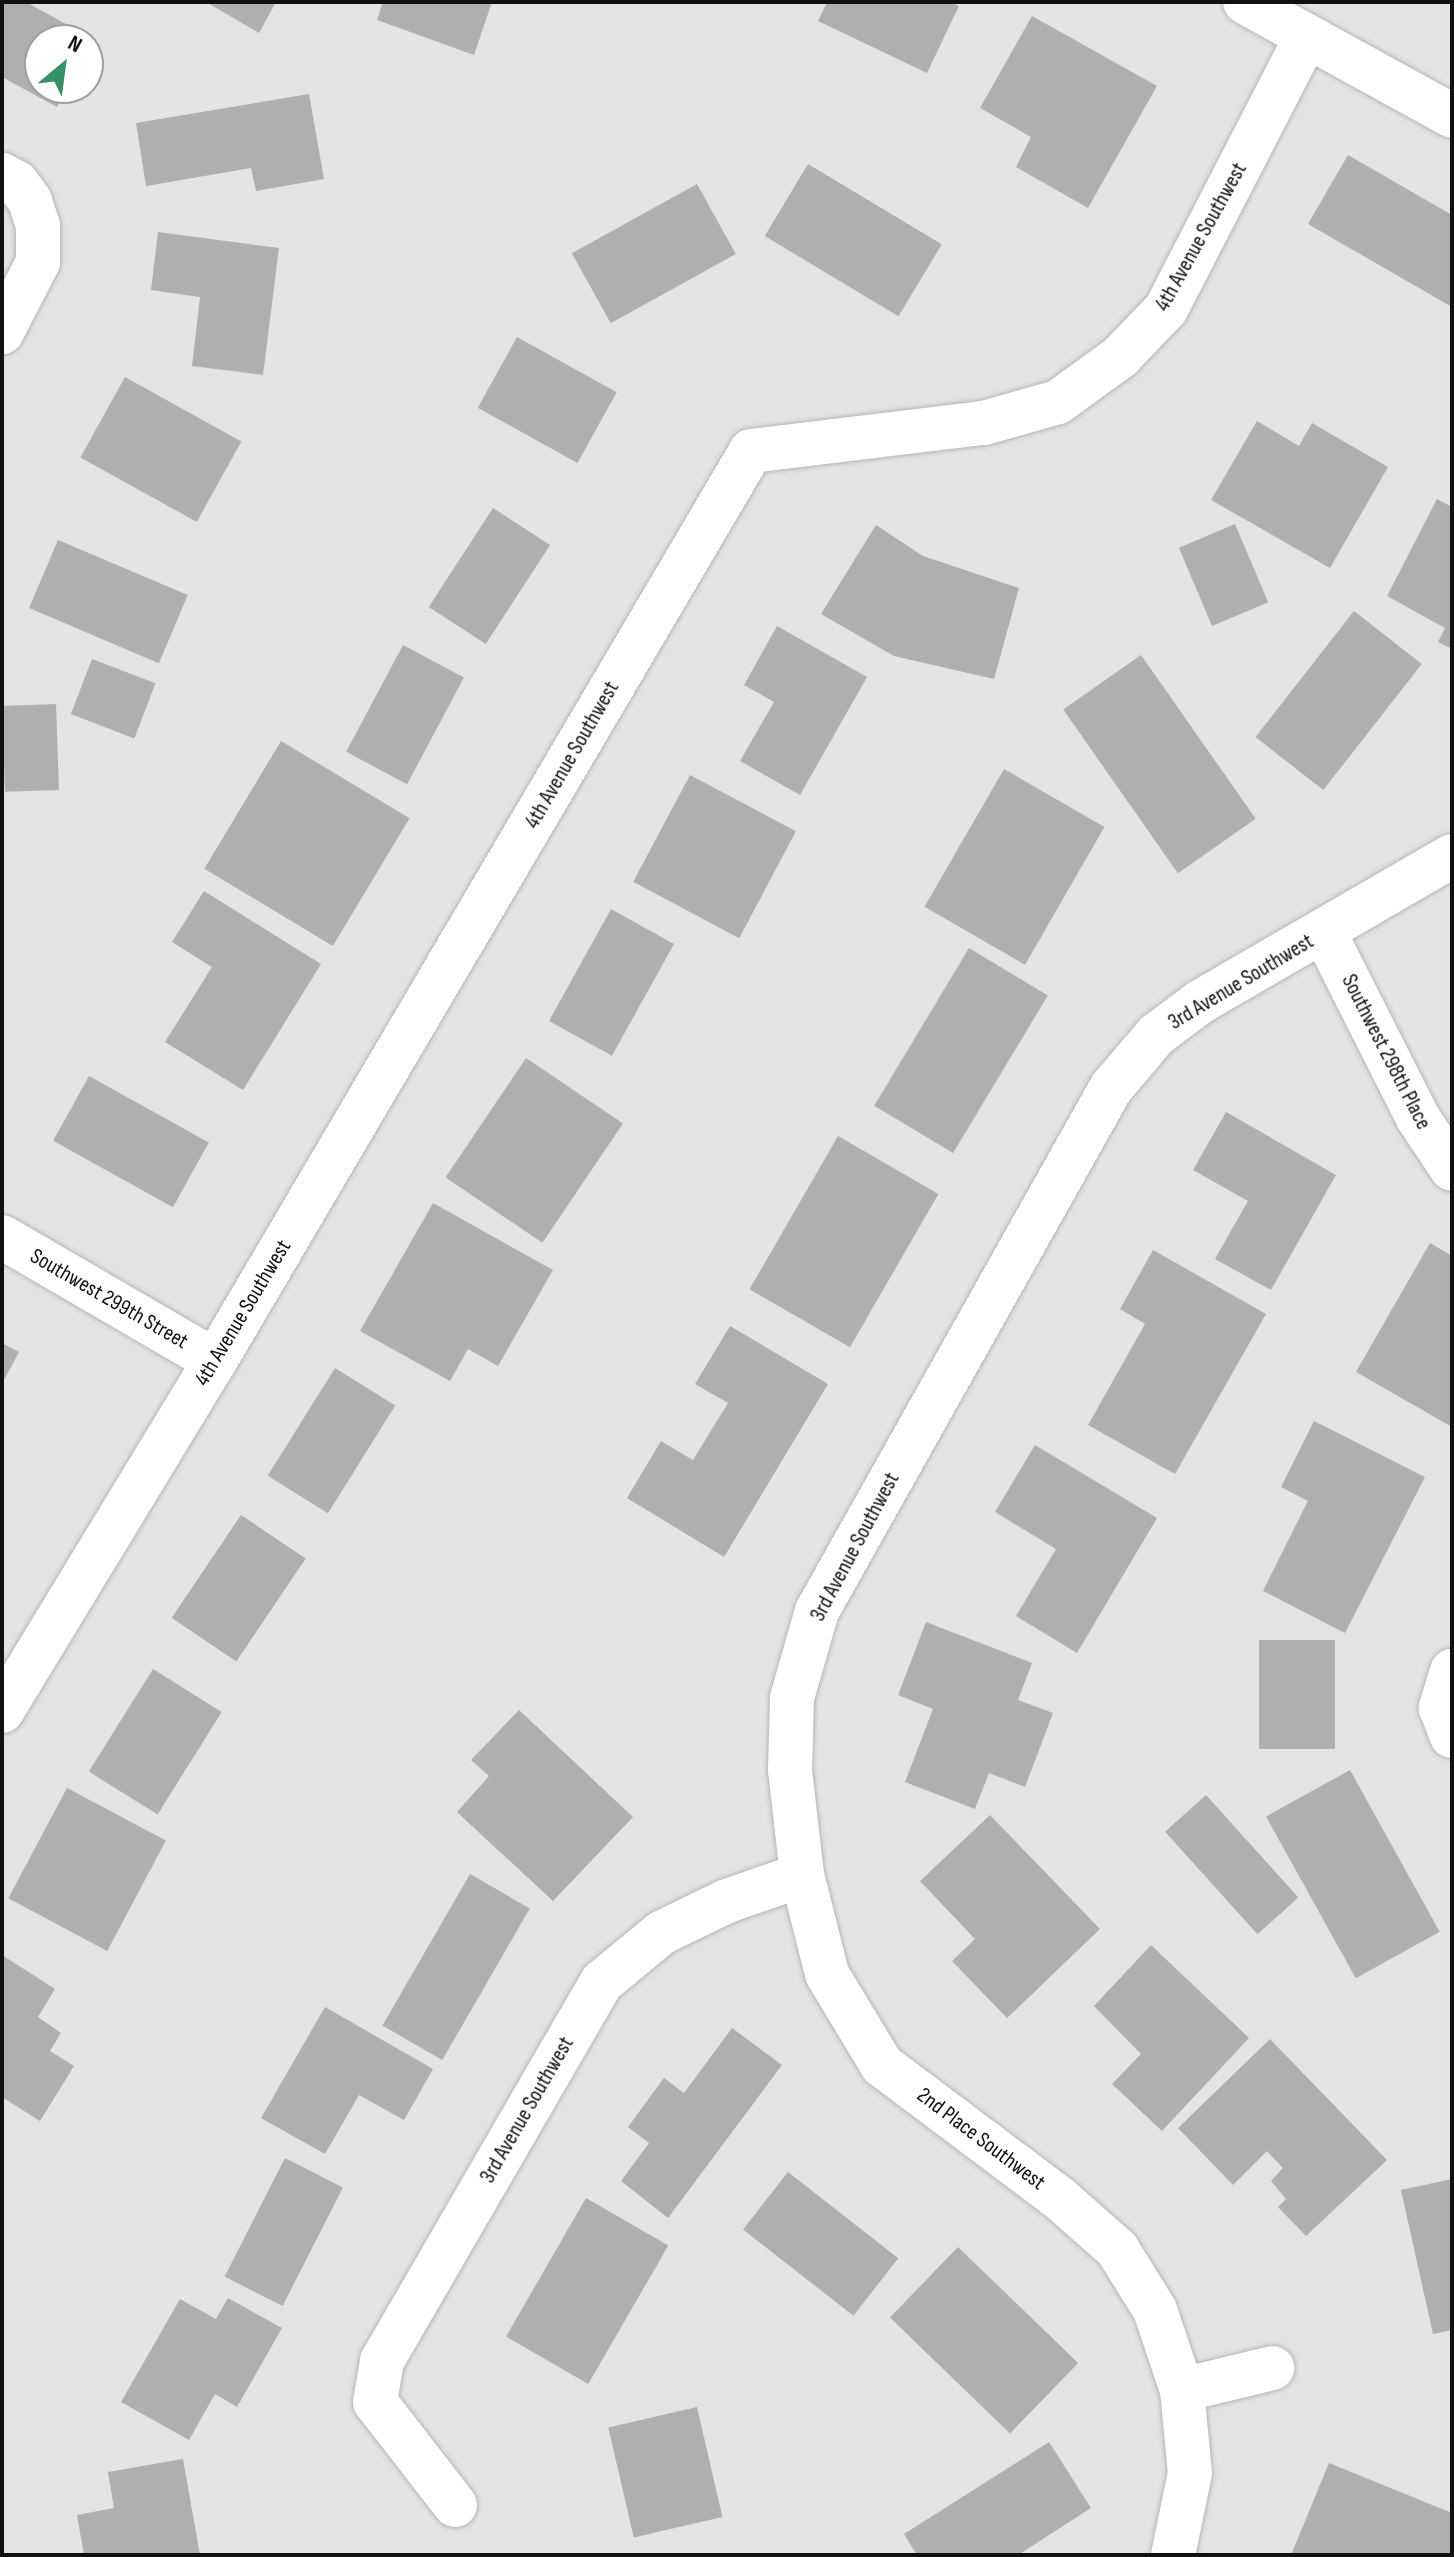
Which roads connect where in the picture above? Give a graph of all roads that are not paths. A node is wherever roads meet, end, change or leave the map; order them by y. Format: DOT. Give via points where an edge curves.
graph roads {
  1 [pos="1245,2"];
  2 [pos="1306,38"];
  3 [pos="1452,116"];
  4 [pos="2,175"];
  5 [pos="2,332"];
  6 [pos="1452,856"];
  7 [pos="1324,932"];
  8 [pos="1452,1169"];
  9 [pos="2,1237"];
  10 [pos="215,1361"];
  11 [pos="1452,1671"];
  12 [pos="2,1711"];
  13 [pos="1452,1736"];
  14 [pos="802,1875"];
  15 [pos="1272,2368"];
  16 [pos="1182,2390"];
  17 [pos="455,2505"];
  18 [pos="1173,2555"];
  1 -- 2 [label="street"];
  2 -- 3 [label="street"];
  2 -- 10 [label="street, 4th Avenue Southwest" via="1166,309 1120,357 1058,402 984,423 751,451"];
  4 -- 5 [label="street" via="17,183 30,201 38,225 38,262"];
  6 -- 7 [label="street, 3rd Avenue Southwest"];
  7 -- 8 [label="street, Southwest 298th Place" via="1418,1118"];
  7 -- 14 [label="street, 3rd Avenue Southwest" via="1200,1002 1156,1035 1111,1088 824,1597 792,1698 790,1770"];
  9 -- 10 [label="street, Southwest 299th Street"];
  10 -- 12 [label="street, 4th Avenue Southwest"];
  11 -- 13 [label="street" via="1441,1708"];
  14 -- 16 [label="street, 2nd Place Southwest" via="827,1974 882,2065 1058,2197 1117,2249 1155,2310"];
  14 -- 17 [label="street, 3rd Avenue Southwest" via="727,1901 661,1933 602,1982 382,2361 375,2402"];
  15 -- 16 [label="street"];
  16 -- 18 [label="street, 2nd Place Southwest" via="1190,2473"];
}
